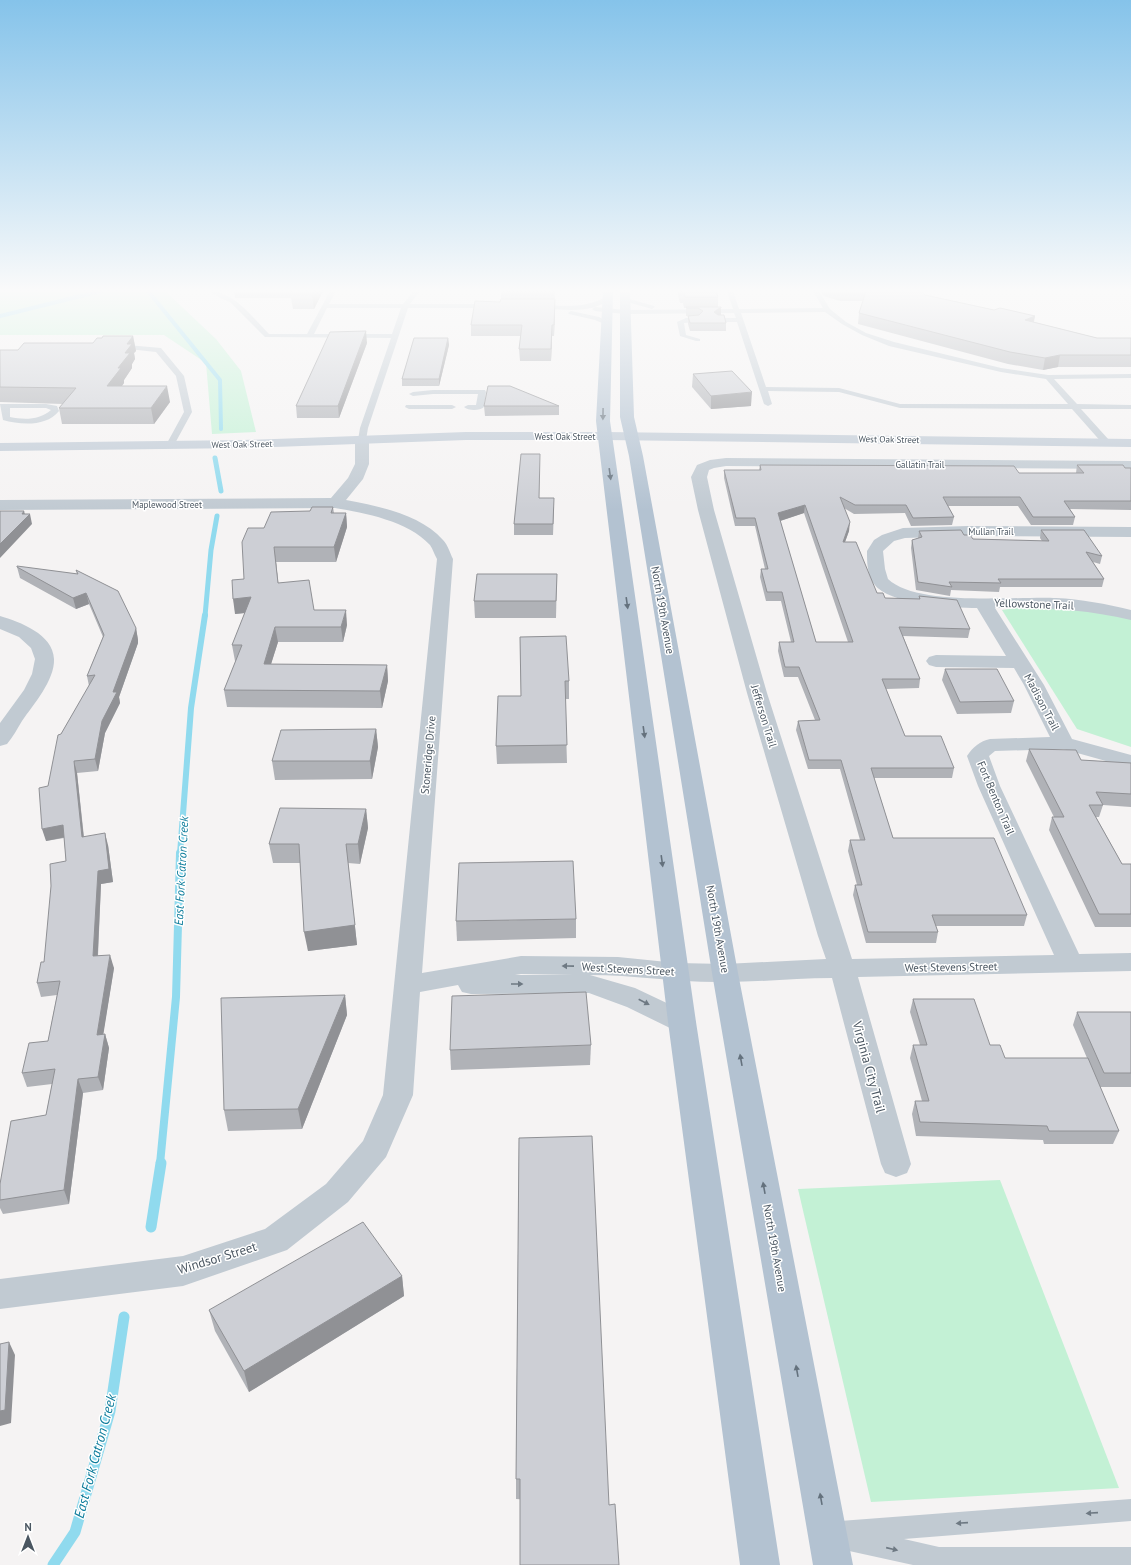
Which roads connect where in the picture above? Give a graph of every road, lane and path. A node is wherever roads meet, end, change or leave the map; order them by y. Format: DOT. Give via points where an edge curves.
graph roads {
  1 [pos="170,364"];
  2 [pos="386,364"];
  3 [pos="605,364"];
  4 [pos="626,364"];
  5 [pos="755,364"];
  6 [pos="976,364"];
  7 [pos="1131,376"];
  8 [pos="1048,377"];
  9 [pos="763,389"];
  10 [pos="413,394"];
  11 [pos="768,404"];
  12 [pos="3,406"];
  13 [pos="410,407"];
  14 [pos="452,407"];
  15 [pos="468,407"];
  16 [pos="1074,407"];
  17 [pos="1131,407"];
  18 [pos="605,436"];
  19 [pos="632,436"];
  20 [pos="362,440"];
  21 [pos="1106,442"];
  22 [pos="1131,443"];
  23 [pos="170,445"];
  24 [pos="0,447"];
  25 [pos="710,464"];
  26 [pos="1131,465"];
  27 [pos="335,503"];
  28 [pos="0,504"];
  29 [pos="1131,532"];
  30 [pos="983,603"];
  31 [pos="1131,615"];
  32 [pos="0,622"];
  33 [pos="936,662"];
  34 [pos="1020,662"];
  35 [pos="0,740"];
  36 [pos="1064,743"];
  37 [pos="1131,762"];
  38 [pos="1131,962"];
  39 [pos="1071,964"];
  40 [pos="843,969"];
  41 [pos="676,972"];
  42 [pos="725,973"];
  43 [pos="408,985"];
  44 [pos="682,1022"];
  45 [pos="375,1148"];
  46 [pos="896,1164"];
  47 [pos="0,1294"];
  48 [pos="1131,1510"];
  49 [pos="827,1534"];
  50 [pos="1131,1559"];
  51 [pos="760,1565"];
  52 [pos="833,1565"];
  1 -- 23 [label="lane" via="180,376 188,412"];
  2 -- 20 [label="lane"];
  3 -- 18 [label="main road, one-way" via="603,418"];
  4 -- 19 [label="main road, North 19th Avenue" via="627,417"];
  5 -- 9 [label="lane"];
  6 -- 8 [label="lane"];
  7 -- 8 [label="lane"];
  8 -- 16 [label="lane"];
  9 -- 11 [label="lane"];
  9 -- 16 [label="lane" via="839,390 900,406"];
  10 -- 15 [label="lane" via="482,392 480,407"];
  12 -- 12 [label="lane" via="46,406 54,408 55,411 46,418 13,420 6,418"];
  13 -- 14 [label="lane"];
  16 -- 17 [label="lane"];
  16 -- 21 [label="lane"];
  18 -- 19 [label="main road, West Oak Street"];
  18 -- 20 [label="main road, West Oak Street" via="466,436"];
  18 -- 41 [label="main road, one-way"];
  19 -- 21 [label="main road, West Oak Street"];
  19 -- 42 [label="main road, North 19th Avenue"];
  20 -- 23 [label="main road, West Oak Street"];
  20 -- 27 [label="street" via="362,464 355,480"];
  21 -- 22 [label="main road, West Oak Street"];
  23 -- 24 [label="main road, West Oak Street"];
  25 -- 26 [label="street, Gallatin Trail" via="726,462"];
  25 -- 40 [label="street, Jefferson Trail" via="702,468 699,477 706,510 757,693"];
  27 -- 28 [label="street, Maplewood Street"];
  27 -- 43 [label="street, Stoneridge Drive" via="379,511 423,530 438,544 445,559"];
  29 -- 30 [label="street, Mullan Trail" via="903,533 888,538 875,551 876,570 883,584 904,595 931,600"];
  30 -- 31 [label="street, Yellowstone Trail" via="1053,603"];
  30 -- 34 [label="street, Madison Trail"];
  32 -- 35 [label="street" via="35,638 45,659 44,670 37,686"];
  33 -- 34 [label="street, Madison Trail"];
  34 -- 36 [label="street, Madison Trail"];
  36 -- 37 [label="street, Fort Benton Trail"];
  36 -- 39 [label="street, Fort Benton Trail" via="990,745 978,756 992,793"];
  38 -- 39 [label="street, West Stevens Street"];
  39 -- 40 [label="street, West Stevens Street"];
  40 -- 42 [label="street, West Stevens Street"];
  40 -- 46 [label="street, Virginia City Trail"];
  41 -- 42 [label="street, West Stevens Street"];
  41 -- 43 [label="street, West Stevens Street, one-way" via="618,966 521,965"];
  41 -- 44 [label="main road"];
  49 -- 42 [label="main road, North 19th Avenue, one-way"];
  43 -- 44 [label="street, West Stevens Street, one-way" via="589,984 638,1000"];
  43 -- 45 [label="street, Stoneridge Drive" via="398,1095"];
  44 -- 51 [label="main road"];
  45 -- 47 [label="street, Windsor Street" via="337,1193 276,1240 183,1271"];
  48 -- 49 [label="lane, one-way"];
  49 -- 50 [label="lane, one-way" via="938,1559"];
  49 -- 52 [label="main road, North 19th Avenue"];
}
